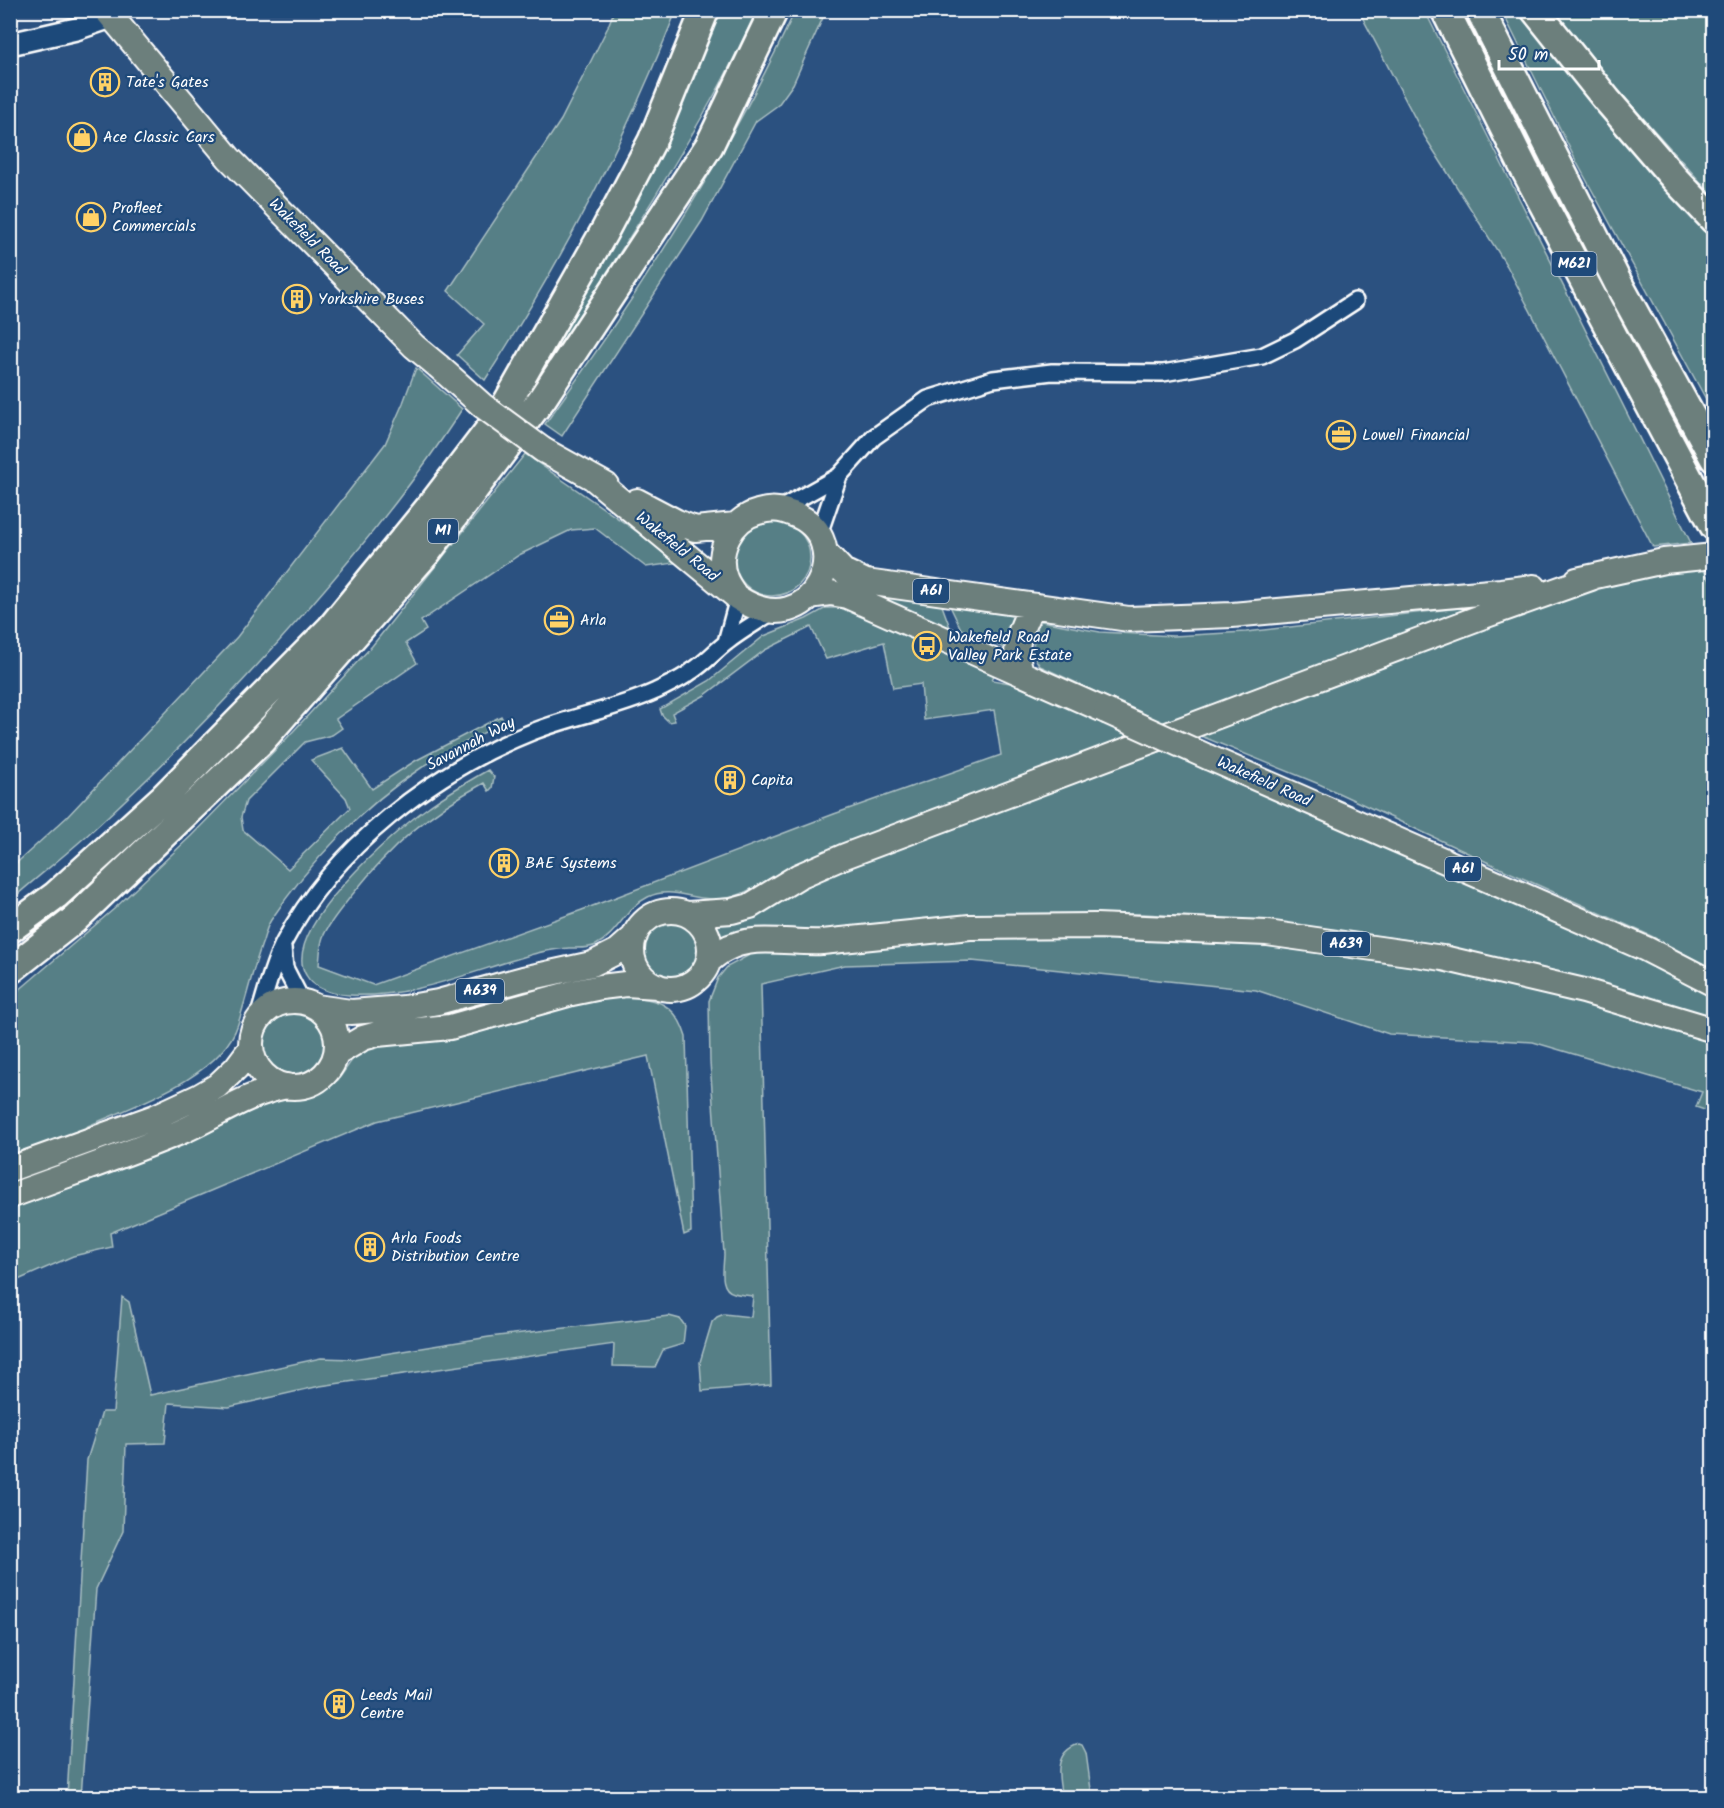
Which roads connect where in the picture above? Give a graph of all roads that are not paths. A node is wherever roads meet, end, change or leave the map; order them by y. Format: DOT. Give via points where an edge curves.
graph roads {
  1 [pos="705,10"];
  2 [pos="774,10"];
  3 [pos="1445,10"];
  4 [pos="1480,10"];
  5 [pos="1535,10"];
  6 [pos="108,14"];
  7 [pos="10,44"];
  8 [pos="1713,220"];
  9 [pos="1355,301"];
  10 [pos="1713,458"];
  11 [pos="839,476"];
  12 [pos="592,478"];
  13 [pos="780,509"];
  14 [pos="1711,521"];
  15 [pos="735,525"];
  16 [pos="822,543"];
  17 [pos="1713,556"];
  18 [pos="1591,578"];
  19 [pos="736,596"];
  20 [pos="811,596"];
  21 [pos="1032,606"];
  22 [pos="772,612"];
  23 [pos="726,642"];
  24 [pos="1021,672"];
  25 [pos="687,914"];
  26 [pos="10,929"];
  27 [pos="635,936"];
  28 [pos="283,945"];
  29 [pos="709,961"];
  30 [pos="10,970"];
  31 [pos="1713,984"];
  32 [pos="657,986"];
  33 [pos="309,1004"];
  34 [pos="256,1024"];
  35 [pos="1713,1030"];
  36 [pos="251,1048"];
  37 [pos="336,1054"];
  38 [pos="287,1086"];
  39 [pos="10,1169"];
  40 [pos="10,1196"];
  1 -- 26 [label="highway, M1" via="652,141 499,417 330,628 164,796 57,895"];
  2 -- 30 [label="highway, M1" via="709,146 542,399 428,551 261,741 74,920"];
  3 -- 14 [label="highway, M621"];
  4 -- 10 [label="highway, M621" via="1617,281"];
  5 -- 8 [label="highway"];
  6 -- 7 [label="street" via="76,29"];
  6 -- 12 [label="main road, Wakefield Road, bridge" via="229,158 414,346 483,406 543,450"];
  9 -- 11 [label="street" via="1295,340 1262,356 1163,373 1052,372 993,378 928,399 874,436"];
  11 -- 13 [label="street"];
  11 -- 16 [label="street"];
  12 -- 15 [label="main road, Wakefield Road" via="695,529"];
  12 -- 19 [label="main road, Wakefield Road"];
  13 -- 15 [label="main road, Wakefield Road" via="753,513"];
  13 -- 16 [label="main road, A61" via="802,517"];
  15 -- 19 [label="main road, Wakefield Road" via="725,541 722,560 725,578"];
  16 -- 20 [label="main road" via="825,568"];
  16 -- 21 [label="main road, A61" via="843,571 866,582"];
  17 -- 18 [label="main road, A61" via="1664,561"];
  18 -- 21 [label="main road, A61" via="1501,591 1232,615 1129,619"];
  18 -- 25 [label="main road" via="845,856 799,876 750,906"];
  19 -- 22 [label="main road, Wakefield Road" via="751,607"];
  19 -- 23 [label="street"];
  20 -- 22 [label="main road, Wakefield Road / A61" via="794,608"];
  20 -- 24 [label="main road, Wakefield Road / A61" via="847,596"];
  21 -- 24 [label="main road" via="1018,639 1016,656"];
  22 -- 23 [label="street, Savannah Way"];
  23 -- 28 [label="street, Savannah Way" via="693,671 656,691 513,739 434,783 360,843 298,917"];
  24 -- 31 [label="main road, Wakefield Road / A61, bridge" via="1646,949"];
  25 -- 27 [label="main road" via="657,914 641,925"];
  25 -- 29 [label="main road" via="707,934"];
  27 -- 32 [label="main road" via="633,960 646,980"];
  27 -- 33 [label="main road, A639" via="618,951 592,964 438,1002 368,1012"];
  28 -- 33 [label="street" via="285,968"];
  28 -- 34 [label="street, Savannah Way"];
  29 -- 32 [label="main road" via="704,972 685,986"];
  29 -- 35 [label="main road, A639" via="724,949 749,942 822,942 970,927 1096,926 1267,933 1443,958 1584,991"];
  32 -- 37 [label="main road, A639" via="601,987 450,1027 377,1034"];
  33 -- 34 [label="main road" via="287,1001 273,1006"];
  33 -- 37 [label="main road" via="330,1019 337,1036"];
  34 -- 36 [label="main road"];
  36 -- 38 [label="main road" via="266,1077"];
  36 -- 39 [label="main road" via="217,1086 198,1097 155,1117"];
  37 -- 38 [label="main road" via="323,1076 300,1087"];
  38 -- 40 [label="main road" via="253,1095 179,1132"];
}
